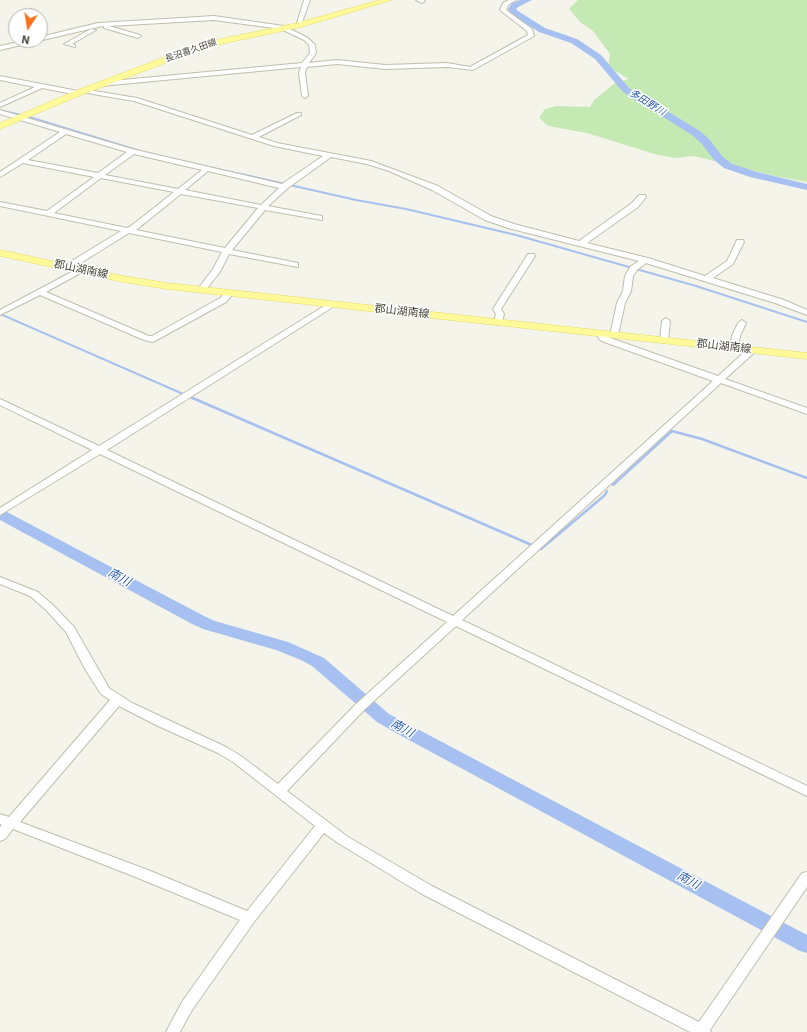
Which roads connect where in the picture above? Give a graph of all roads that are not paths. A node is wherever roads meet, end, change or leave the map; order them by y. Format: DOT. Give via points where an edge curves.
graph roads {
  1 [pos="307,0"];
  2 [pos="388,0"];
  3 [pos="513,0"];
  4 [pos="101,25"];
  5 [pos="298,25"];
  6 [pos="286,28"];
  7 [pos="138,36"];
  8 [pos="48,37"];
  9 [pos="73,46"];
  10 [pos="305,64"];
  11 [pos="0,78"];
  12 [pos="101,84"];
  13 [pos="41,86"];
  14 [pos="81,92"];
  15 [pos="305,96"];
  16 [pos="0,105"];
  17 [pos="0,112"];
  18 [pos="299,114"];
  19 [pos="20,117"];
  20 [pos="0,126"];
  21 [pos="66,131"];
  22 [pos="252,138"];
  23 [pos="133,151"];
  24 [pos="329,155"];
  25 [pos="22,160"];
  26 [pos="207,169"];
  27 [pos="0,175"];
  28 [pos="101,176"];
  29 [pos="284,187"];
  30 [pos="180,190"];
  31 [pos="642,197"];
  32 [pos="2,206"];
  33 [pos="263,207"];
  34 [pos="48,214"];
  35 [pos="319,218"];
  36 [pos="128,230"];
  37 [pos="740,242"];
  38 [pos="580,244"];
  39 [pos="227,251"];
  40 [pos="0,253"];
  41 [pos="531,256"];
  42 [pos="646,260"];
  43 [pos="295,265"];
  44 [pos="68,267"];
  45 [pos="82,270"];
  46 [pos="706,279"];
  47 [pos="201,290"];
  48 [pos="39,292"];
  49 [pos="228,294"];
  50 [pos="332,305"];
  51 [pos="0,313"];
  52 [pos="807,314"];
  53 [pos="666,321"];
  54 [pos="498,322"];
  55 [pos="742,323"];
  56 [pos="599,333"];
  57 [pos="614,335"];
  58 [pos="664,340"];
  59 [pos="734,348"];
  60 [pos="752,350"];
  61 [pos="807,356"];
  62 [pos="720,381"];
  63 [pos="0,402"];
  64 [pos="807,411"];
  65 [pos="100,450"];
  66 [pos="2,511"];
  67 [pos="0,580"];
  68 [pos="455,620"];
  69 [pos="118,699"];
  70 [pos="279,791"];
  71 [pos="807,791"];
  72 [pos="5,821"];
  73 [pos="323,825"];
  74 [pos="0,836"];
  75 [pos="807,877"];
  76 [pos="249,918"];
  77 [pos="702,1031"];
  78 [pos="173,1032"];
  1 -- 5 [label="street"];
  2 -- 5 [label="main road, 長沼喜久田線"];
  3 -- 10 [label="street" via="504,4 502,10 530,30 531,36 473,69 447,65 385,67 337,62"];
  4 -- 6 [label="street" via="201,18"];
  4 -- 7 [label="street"];
  4 -- 8 [label="street"];
  4 -- 9 [label="street" via="67,44"];
  5 -- 6 [label="main road, 長沼喜久田線"];
  6 -- 10 [label="street" via="312,45 313,53"];
  6 -- 12 [label="main road, 長沼喜久田線" via="204,45"];
  10 -- 12 [label="street"];
  10 -- 15 [label="street" via="302,73"];
  11 -- 13 [label="street"];
  12 -- 14 [label="main road, 長沼喜久田線"];
  13 -- 14 [label="street"];
  13 -- 16 [label="street"];
  14 -- 19 [label="main road, 長沼喜久田線"];
  14 -- 22 [label="street" via="135,99"];
  17 -- 19 [label="street"];
  18 -- 22 [label="street"];
  19 -- 20 [label="main road, 長沼喜久田線"];
  19 -- 21 [label="street"];
  21 -- 23 [label="street"];
  21 -- 25 [label="street"];
  22 -- 24 [label="street" via="283,147"];
  23 -- 26 [label="street"];
  23 -- 28 [label="street"];
  24 -- 29 [label="street"];
  24 -- 38 [label="street" via="369,162 446,193 498,222"];
  25 -- 27 [label="street"];
  25 -- 28 [label="street"];
  26 -- 29 [label="street"];
  26 -- 30 [label="street"];
  28 -- 30 [label="street"];
  28 -- 34 [label="street"];
  29 -- 33 [label="street"];
  30 -- 33 [label="street"];
  30 -- 36 [label="street" via="134,228"];
  31 -- 38 [label="street" via="635,205"];
  32 -- 34 [label="street"];
  33 -- 35 [label="street"];
  33 -- 39 [label="street"];
  34 -- 36 [label="street"];
  36 -- 39 [label="street"];
  36 -- 44 [label="street"];
  37 -- 46 [label="street" via="731,261"];
  38 -- 42 [label="street"];
  39 -- 43 [label="street"];
  39 -- 47 [label="street" via="217,270"];
  40 -- 44 [label="main road, 郡山湖南線"];
  41 -- 54 [label="street" via="497,309 500,314"];
  42 -- 46 [label="street"];
  42 -- 57 [label="street" via="634,268 629,276"];
  44 -- 45 [label="main road, 郡山湖南線"];
  45 -- 47 [label="main road, 郡山湖南線" via="141,282"];
  45 -- 48 [label="street"];
  46 -- 52 [label="street" via="780,302"];
  47 -- 49 [label="main road, 郡山湖南線"];
  48 -- 49 [label="street" via="153,339 223,300"];
  48 -- 51 [label="street"];
  49 -- 50 [label="main road, 郡山湖南線"];
  50 -- 54 [label="main road, 郡山湖南線"];
  50 -- 65 [label="street"];
  53 -- 58 [label="street"];
  54 -- 56 [label="main road, 郡山湖南線"];
  55 -- 59 [label="street"];
  56 -- 57 [label="main road, 郡山湖南線"];
  56 -- 62 [label="street" via="610,341"];
  57 -- 58 [label="main road, 郡山湖南線"];
  58 -- 59 [label="main road, 郡山湖南線"];
  59 -- 60 [label="main road, 郡山湖南線"];
  60 -- 61 [label="main road, 郡山湖南線"];
  60 -- 62 [label="street"];
  62 -- 64 [label="street"];
  62 -- 68 [label="street"];
  63 -- 65 [label="street"];
  65 -- 66 [label="street"];
  65 -- 68 [label="street"];
  67 -- 69 [label="street" via="34,594 50,608 70,630 105,691"];
  68 -- 70 [label="street" via="365,703"];
  68 -- 71 [label="street"];
  69 -- 70 [label="street" via="162,724 222,750"];
  69 -- 72 [label="street"];
  70 -- 73 [label="street"];
  72 -- 74 [label="street"];
  72 -- 76 [label="street"];
  73 -- 76 [label="street"];
  73 -- 77 [label="street" via="426,890"];
  75 -- 77 [label="street"];
  76 -- 78 [label="street" via="187,1006"];
}
